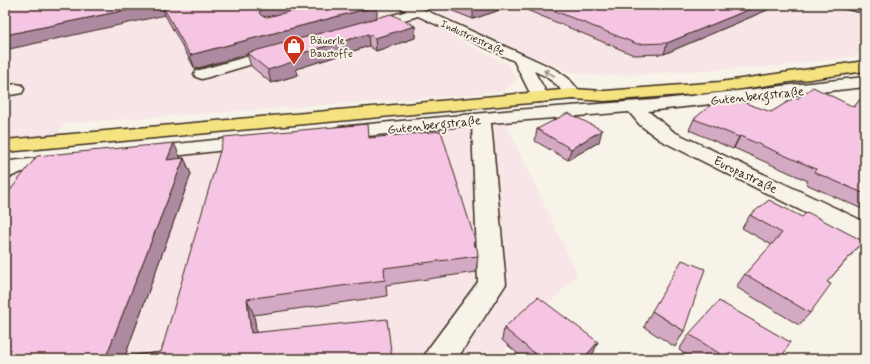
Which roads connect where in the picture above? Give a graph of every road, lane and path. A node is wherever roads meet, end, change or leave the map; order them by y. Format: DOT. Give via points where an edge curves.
graph roads {
  1 [pos="404,5"];
  2 [pos="847,5"];
  3 [pos="865,9"];
  4 [pos="419,12"];
  5 [pos="359,29"];
  6 [pos="292,48"];
  7 [pos="520,59"];
  8 [pos="865,66"];
  9 [pos="202,74"];
  10 [pos="865,82"];
  11 [pos="573,94"];
  12 [pos="540,97"];
  13 [pos="634,107"];
  14 [pos="481,119"];
  15 [pos="316,136"];
  16 [pos="269,140"];
  17 [pos="5,146"];
  18 [pos="127,155"];
  19 [pos="80,160"];
  20 [pos="9,173"];
  21 [pos="865,232"];
  22 [pos="439,359"];
  1 -- 4 [label="street, Industriestraße"];
  2 -- 3 [label="street"];
  4 -- 5 [label="street"];
  4 -- 7 [label="street, Industriestraße"];
  6 -- 9 [label="street"];
  11 -- 7 [label="street, Industriestraße, one-way" via="551,73"];
  7 -- 12 [label="street, Industriestraße"];
  8 -- 11 [label="main road" via="720,87 605,96"];
  10 -- 13 [label="street, Gutenbergstraße"];
  11 -- 12 [label="main road"];
  12 -- 17 [label="main road"];
  13 -- 14 [label="street, Gutenbergstraße"];
  13 -- 21 [label="street, Europastraße" via="667,136"];
  14 -- 15 [label="street, Gutenbergstraße"];
  14 -- 22 [label="street" via="492,284"];
  16 -- 18 [label="street"];
  19 -- 20 [label="street"];
}
